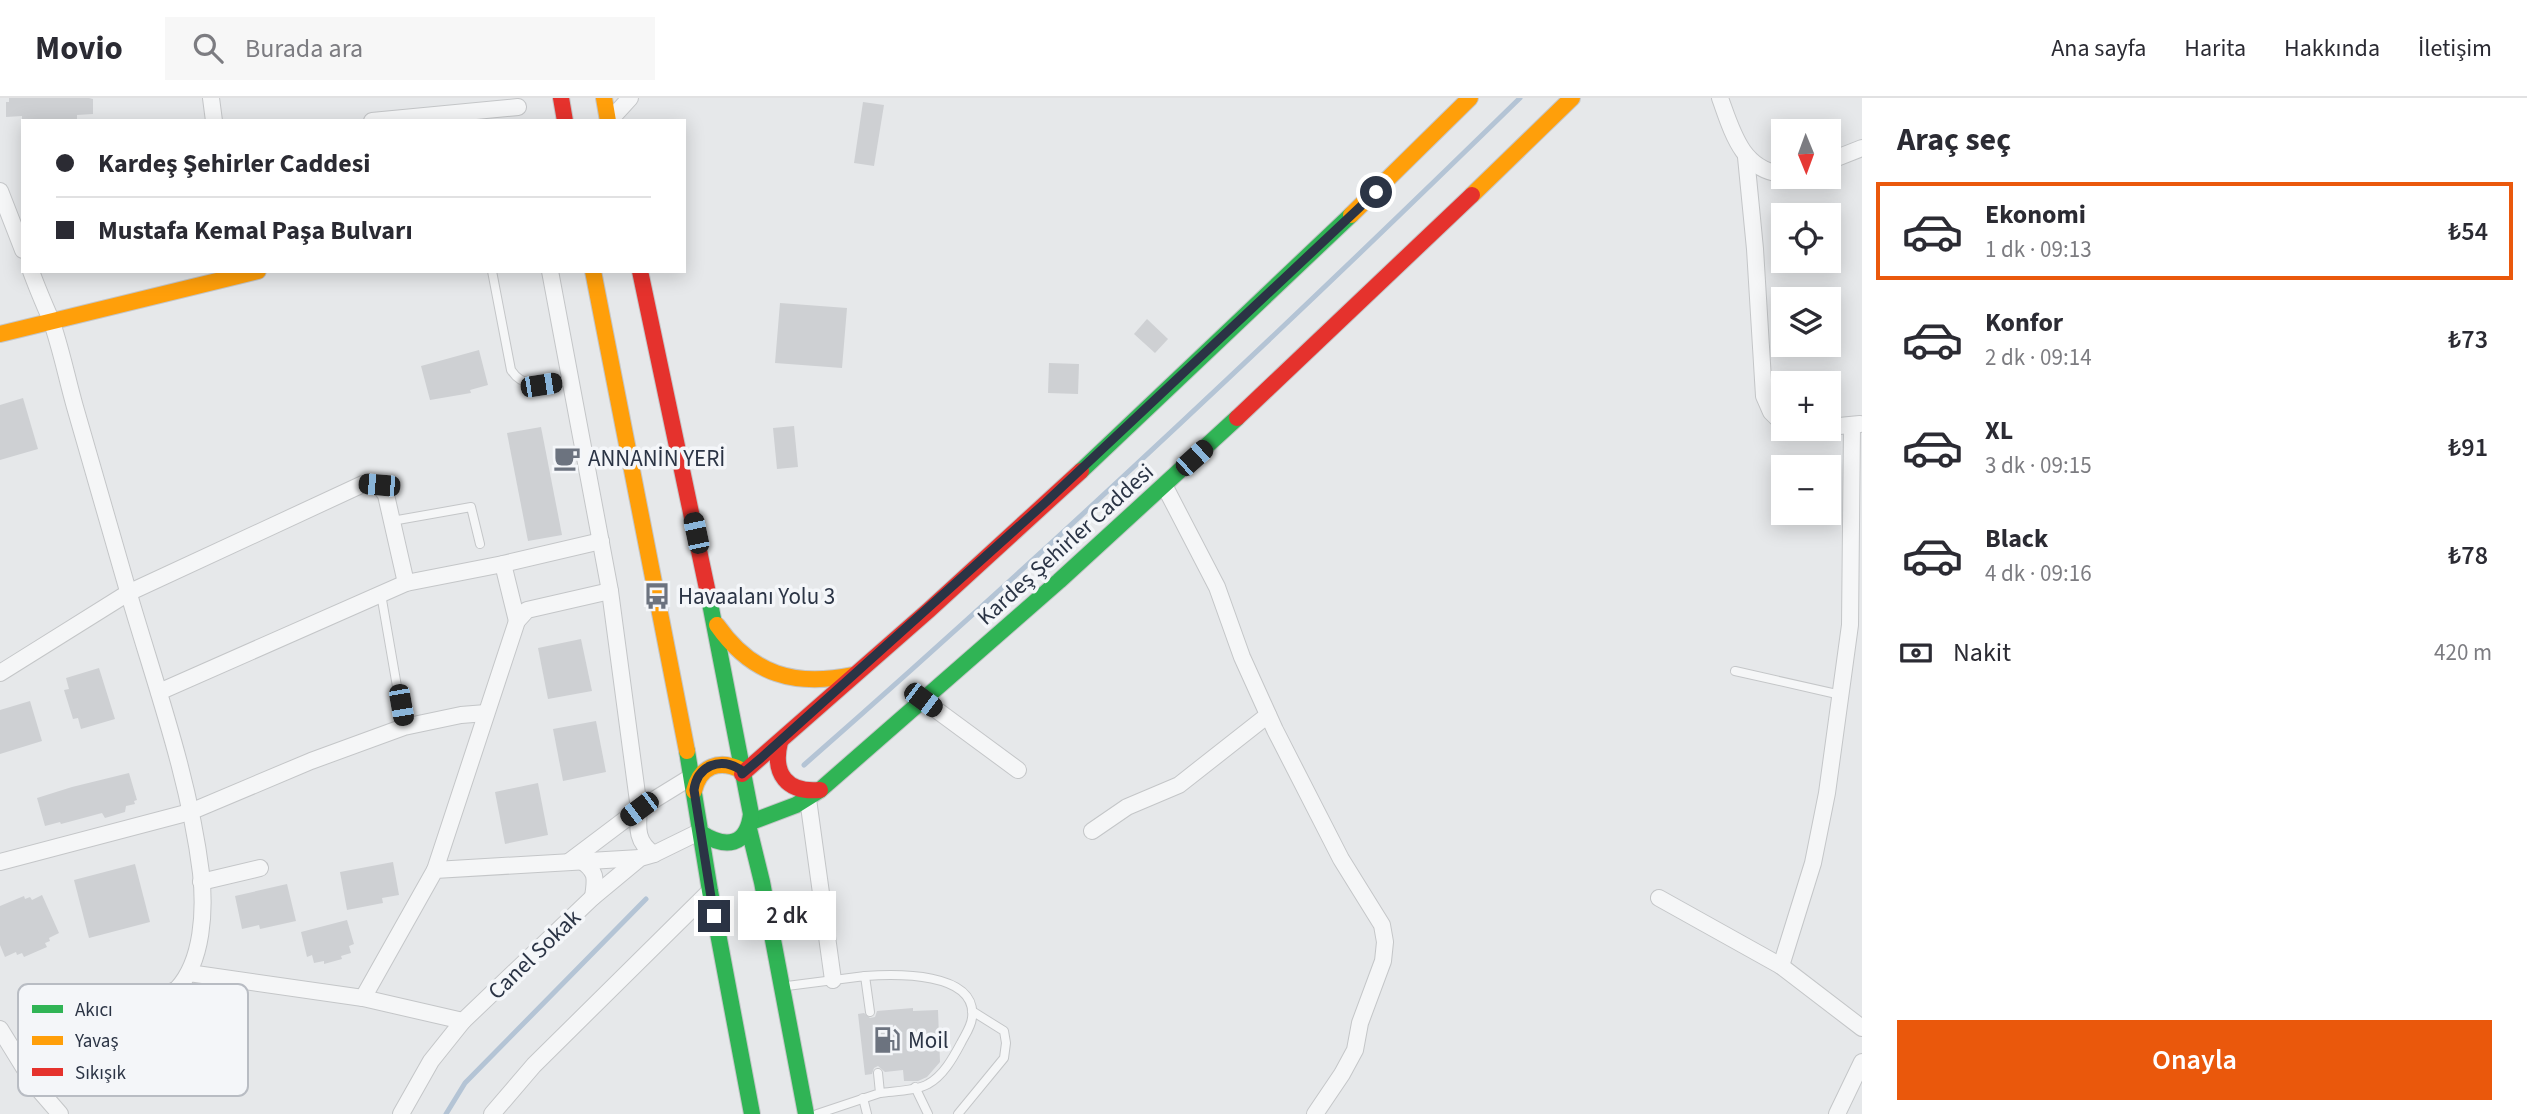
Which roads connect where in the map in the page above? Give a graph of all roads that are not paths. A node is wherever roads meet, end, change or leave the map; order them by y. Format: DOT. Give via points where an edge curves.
graph roads {
  1 [pos="211,98"];
  2 [pos="561,98"];
  3 [pos="604,98"];
  4 [pos="630,98"];
  5 [pos="1470,98"];
  6 [pos="1572,98"];
  7 [pos="1720,98"];
  8 [pos="518,109"];
  9 [pos="214,119"];
  10 [pos="396,119"];
  11 [pos="565,119"];
  12 [pos="608,119"];
  13 [pos="610,119"];
  14 [pos="1862,148"];
  15 [pos="1746,156"];
  16 [pos="1841,156"];
  17 [pos="1771,171"];
  18 [pos="0,191"];
  19 [pos="21,245"];
  20 [pos="32,273"];
  21 [pos="184,273"];
  22 [pos="250,273"];
  23 [pos="492,273"];
  24 [pos="550,273"];
  25 [pos="593,273"];
  26 [pos="640,273"];
  27 [pos="48,315"];
  28 [pos="0,322"];
  29 [pos="0,334"];
  30 [pos="571,380"];
  31 [pos="1771,412"];
  32 [pos="1857,424"];
  33 [pos="1164,485"];
  34 [pos="392,521"];
  35 [pos="601,541"];
  36 [pos="480,544"];
  37 [pos="503,564"];
  38 [pos="406,583"];
  39 [pos="610,591"];
  40 [pos="128,593"];
  41 [pos="381,594"];
  42 [pos="713,619"];
  43 [pos="517,621"];
  44 [pos="0,671"];
  45 [pos="1735,671"];
  46 [pos="855,675"];
  47 [pos="159,692"];
  48 [pos="1841,695"];
  49 [pos="923,700"];
  50 [pos="486,713"];
  51 [pos="1268,715"];
  52 [pos="404,727"];
  53 [pos="780,742"];
  54 [pos="1018,770"];
  55 [pos="741,772"];
  56 [pos="692,784"];
  57 [pos="814,794"];
  58 [pos="639,809"];
  59 [pos="190,812"];
  60 [pos="750,825"];
  61 [pos="1092,831"];
  62 [pos="701,832"];
  63 [pos="647,856"];
  64 [pos="575,860"];
  65 [pos="0,862"];
  66 [pos="260,868"];
  67 [pos="435,870"];
  68 [pos="201,882"];
  69 [pos="710,891"];
  70 [pos="593,897"];
  71 [pos="1659,898"];
  72 [pos="1781,965"];
  73 [pos="190,973"];
  74 [pos="865,976"];
  75 [pos="832,980"];
  76 [pos="182,984"];
  77 [pos="783,986"];
  78 [pos="363,998"];
  79 [pos="972,1011"];
  80 [pos="870,1012"];
  81 [pos="463,1021"];
  82 [pos="1862,1028"];
  83 [pos="0,1029"];
  84 [pos="18,1059"];
  85 [pos="1862,1062"];
  86 [pos="878,1073"];
  87 [pos="915,1087"];
  88 [pos="880,1093"];
  89 [pos="44,1096"];
  90 [pos="863,1098"];
  91 [pos="963,1112"];
  92 [pos="60,1114"];
  93 [pos="401,1114"];
  94 [pos="492,1114"];
  95 [pos="752,1114"];
  96 [pos="806,1114"];
  97 [pos="817,1114"];
  98 [pos="867,1114"];
  99 [pos="928,1114"];
  100 [pos="1315,1114"];
  101 [pos="1837,1114"];
  1 -- 9 [label="street"];
  2 -- 11 [label="main road"];
  3 -- 12 [label="main road"];
  4 -- 13 [label="street"];
  5 -- 46 [label="main road, Kardeş Şehirler Caddesi" via="1338,229"];
  6 -- 33 [label="main road, Kardeş Şehirler Caddesi"];
  7 -- 15 [label="street"];
  8 -- 10 [label="street"];
  14 -- 16 [label="street"];
  15 -- 17 [label="street"];
  15 -- 31 [label="street" via="1764,396"];
  18 -- 19 [label="street"];
  20 -- 27 [label="street"];
  21 -- 27 [label="main road"];
  22 -- 27 [label="main road" via="105,307"];
  23 -- 30 [label="lane" via="515,376 534,385"];
  24 -- 30 [label="street"];
  25 -- 56 [label="main road"];
  26 -- 42 [label="main road"];
  27 -- 28 [label="main road"];
  27 -- 29 [label="main road"];
  27 -- 40 [label="street"];
  30 -- 35 [label="street"];
  32 -- 48 [label="street" via="1850,625"];
  33 -- 49 [label="main road, Kardeş Şehirler Caddesi"];
  33 -- 51 [label="street" via="1217,587"];
  34 -- 36 [label="lane" via="471,508"];
  34 -- 38 [label="street"];
  34 -- 40 [label="street" via="379,485 363,484"];
  35 -- 37 [label="street"];
  35 -- 39 [label="street"];
  37 -- 38 [label="street"];
  37 -- 43 [label="street"];
  38 -- 41 [label="street"];
  39 -- 43 [label="street" via="527,610"];
  39 -- 58 [label="street"];
  40 -- 44 [label="street"];
  40 -- 47 [label="street"];
  41 -- 47 [label="street"];
  41 -- 52 [label="lane"];
  42 -- 46 [label="main road" via="740,653 777,675 824,681"];
  42 -- 55 [label="main road"];
  43 -- 50 [label="street"];
  45 -- 48 [label="lane"];
  46 -- 53 [label="main road, Kardeş Şehirler Caddesi"];
  47 -- 59 [label="street"];
  48 -- 72 [label="street" via="1813,863"];
  49 -- 54 [label="street"];
  49 -- 57 [label="main road, Kardeş Şehirler Caddesi"];
  50 -- 52 [label="street"];
  50 -- 67 [label="street"];
  51 -- 61 [label="street" via="1179,785 1127,807"];
  51 -- 100 [label="street" via="1341,859 1379,916 1385,942 1354,1050"];
  52 -- 59 [label="street"];
  53 -- 55 [label="main road, Kardeş Şehirler Caddesi"];
  53 -- 57 [label="main road" via="776,757 784,780"];
  55 -- 56 [label="main road" via="729,765 713,765"];
  55 -- 60 [label="main road"];
  56 -- 58 [label="street"];
  56 -- 62 [label="main road"];
  57 -- 60 [label="main road, Kardeş Şehirler Caddesi"];
  57 -- 75 [label="street"];
  58 -- 63 [label="street" via="637,829"];
  58 -- 64 [label="street"];
  59 -- 65 [label="street"];
  59 -- 68 [label="street"];
  60 -- 62 [label="main road" via="739,840 726,844"];
  60 -- 77 [label="main road"];
  62 -- 63 [label="street, Canel Sokak"];
  62 -- 69 [label="main road"];
  63 -- 64 [label="street"];
  63 -- 70 [label="street, Canel Sokak"];
  64 -- 67 [label="street"];
  64 -- 70 [label="street" via="591,868 596,880"];
  66 -- 68 [label="street"];
  67 -- 78 [label="street"];
  68 -- 73 [label="street" via="201,917"];
  69 -- 94 [label="street" via="534,1065"];
  69 -- 95 [label="main road"];
  70 -- 81 [label="street, Canel Sokak"];
  71 -- 72 [label="street"];
  72 -- 82 [label="street"];
  73 -- 76 [label="street"];
  73 -- 78 [label="street"];
  74 -- 75 [label="lane"];
  74 -- 79 [label="lane" via="932,978 965,996"];
  74 -- 80 [label="lane"];
  75 -- 77 [label="lane"];
  77 -- 96 [label="main road"];
  78 -- 81 [label="street"];
  79 -- 87 [label="lane" via="970,1027 941,1073 926,1086"];
  79 -- 91 [label="lane" via="1004,1031 1006,1051"];
  81 -- 93 [label="street, Canel Sokak" via="431,1061"];
  83 -- 84 [label="street"];
  85 -- 101 [label="street"];
  86 -- 88 [label="lane"];
  87 -- 88 [label="lane"];
  87 -- 99 [label="lane"];
  88 -- 90 [label="lane"];
  89 -- 92 [label="street"];
  90 -- 97 [label="lane"];
  90 -- 98 [label="lane"];
}
